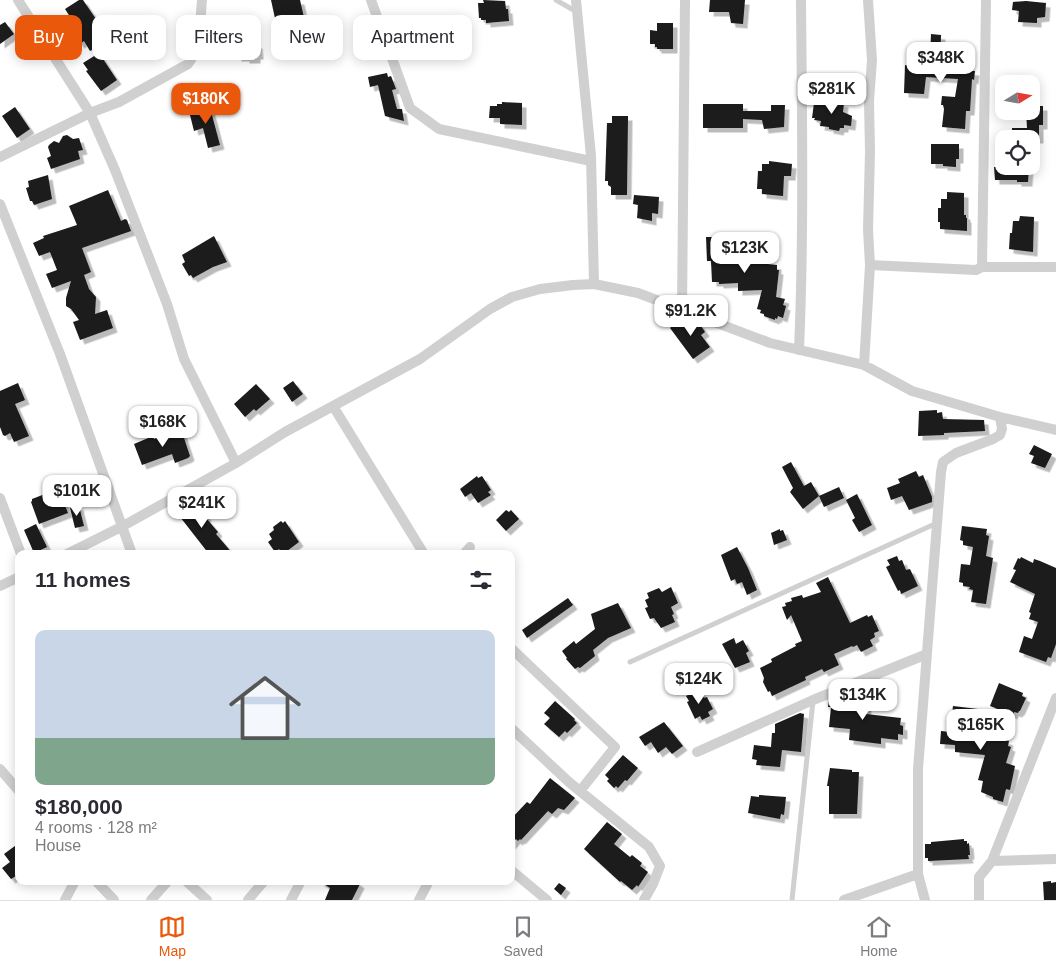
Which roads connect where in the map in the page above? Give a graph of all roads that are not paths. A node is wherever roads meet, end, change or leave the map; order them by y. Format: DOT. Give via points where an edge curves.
graph roads {
  1 [pos="18,0"];
  2 [pos="202,0"];
  3 [pos="371,0"];
  4 [pos="556,0"];
  5 [pos="576,0"];
  6 [pos="685,0"];
  7 [pos="801,0"];
  8 [pos="868,0"];
  9 [pos="986,0"];
  10 [pos="578,13"];
  11 [pos="90,113"];
  12 [pos="0,157"];
  13 [pos="591,161"];
  14 [pos="0,204"];
  15 [pos="870,264"];
  16 [pos="982,267"];
  17 [pos="1056,267"];
  18 [pos="594,284"];
  19 [pos="682,310"];
  20 [pos="799,350"];
  21 [pos="864,365"];
  22 [pos="334,406"];
  23 [pos="1000,417"];
  24 [pos="1056,430"];
  25 [pos="236,464"];
  26 [pos="0,498"];
  27 [pos="937,522"];
  28 [pos="123,526"];
  29 [pos="20,550"];
  30 [pos="75,550"];
  31 [pos="131,550"];
  32 [pos="422,550"];
  33 [pos="15,579"];
  34 [pos="0,586"];
  35 [pos="515,652"];
  36 [pos="927,654"];
  37 [pos="630,662"];
  38 [pos="1056,698"];
  39 [pos="813,700"];
  40 [pos="515,732"];
  41 [pos="697,752"];
  42 [pos="0,769"];
  43 [pos="15,786"];
  44 [pos="580,791"];
  45 [pos="1056,859"];
  46 [pos="992,861"];
  47 [pos="515,873"];
  48 [pos="918,874"];
  49 [pos="73,885"];
  50 [pos="100,885"];
  51 [pos="164,885"];
  52 [pos="190,885"];
  53 [pos="261,885"];
  54 [pos="299,885"];
  55 [pos="427,885"];
  56 [pos="65,900"];
  57 [pos="114,900"];
  58 [pos="151,900"];
  59 [pos="207,900"];
  60 [pos="248,900"];
  61 [pos="291,900"];
  62 [pos="419,900"];
  63 [pos="547,900"];
  64 [pos="644,900"];
  65 [pos="792,900"];
  66 [pos="844,900"];
  67 [pos="925,900"];
  68 [pos="979,900"];
  1 -- 11 [label="street"];
  2 -- 11 [label="street" via="197,44 188,64 120,102"];
  3 -- 13 [label="street" via="410,108 439,130"];
  4 -- 10 [label="lane"];
  5 -- 10 [label="street"];
  6 -- 19 [label="street"];
  7 -- 20 [label="street" via="803,192"];
  8 -- 15 [label="street" via="872,60 869,101"];
  9 -- 16 [label="street"];
  10 -- 13 [label="street"];
  11 -- 12 [label="street"];
  11 -- 25 [label="street" via="167,304 184,359"];
  13 -- 18 [label="street"];
  14 -- 28 [label="street" via="60,354"];
  15 -- 16 [label="street" via="976,270"];
  15 -- 21 [label="street"];
  16 -- 17 [label="street"];
  18 -- 19 [label="street" via="638,293"];
  18 -- 22 [label="street" via="540,290 512,297 420,359"];
  19 -- 20 [label="street"];
  20 -- 21 [label="street"];
  21 -- 23 [label="street" via="912,390"];
  22 -- 25 [label="street" via="285,432"];
  22 -- 32 [label="street"];
  23 -- 24 [label="street"];
  23 -- 27 [label="street" via="1000,435 956,453 943,462"];
  25 -- 28 [label="street"];
  26 -- 29 [label="street"];
  27 -- 36 [label="street"];
  27 -- 37 [label="lane"];
  28 -- 30 [label="street"];
  28 -- 31 [label="street"];
  33 -- 34 [label="street"];
  35 -- 44 [label="street" via="615,747"];
  36 -- 39 [label="street"];
  36 -- 48 [label="street" via="918,769"];
  38 -- 46 [label="street"];
  39 -- 41 [label="street"];
  39 -- 65 [label="lane"];
  40 -- 44 [label="street"];
  42 -- 43 [label="street"];
  44 -- 64 [label="street" via="649,847 660,866"];
  45 -- 46 [label="street"];
  46 -- 68 [label="street" via="979,877"];
  47 -- 63 [label="street"];
  48 -- 66 [label="street"];
  48 -- 67 [label="street"];
  49 -- 56 [label="street"];
  50 -- 57 [label="street"];
  51 -- 58 [label="street"];
  52 -- 59 [label="street"];
  53 -- 60 [label="street"];
  54 -- 61 [label="street"];
  55 -- 62 [label="street"];
}
